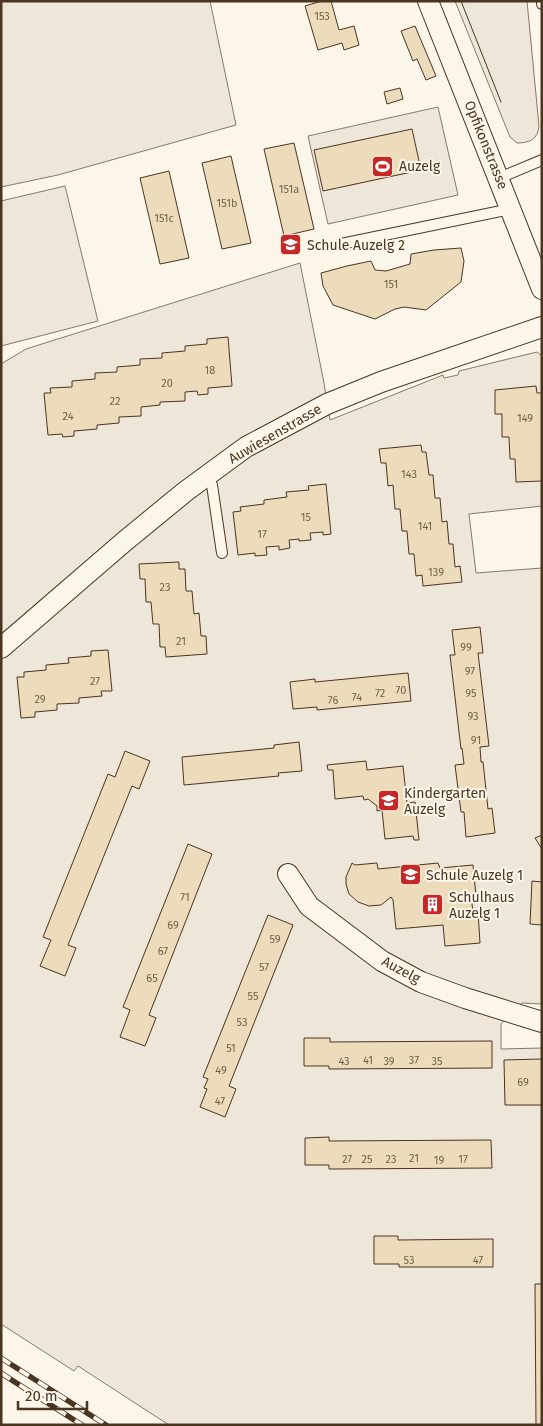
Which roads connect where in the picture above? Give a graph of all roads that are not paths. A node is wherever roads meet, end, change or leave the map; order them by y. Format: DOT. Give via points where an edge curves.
graph roads {
  1 [pos="428,1"];
  2 [pos="542,160"];
  3 [pos="499,178"];
  4 [pos="511,209"];
  5 [pos="341,244"];
  6 [pos="542,289"];
  7 [pos="542,327"];
  8 [pos="206,477"];
  9 [pos="222,553"];
  10 [pos="1,648"];
  11 [pos="288,874"];
  12 [pos="542,1022"];
  1 -- 3 [label="street, Opfikonstrasse"];
  2 -- 3 [label="lane"];
  3 -- 4 [label="street, Opfikonstrasse"];
  4 -- 5 [label="lane"];
  4 -- 6 [label="street, Opfikonstrasse"];
  7 -- 8 [label="street, Auwiesenstrasse" via="381,382 327,404 246,447"];
  8 -- 9 [label="lane" via="212,485"];
  8 -- 10 [label="street, Auwiesenstrasse" via="125,541"];
  11 -- 12 [label="street, Auzelg" via="309,906 382,961 421,982"];
}
